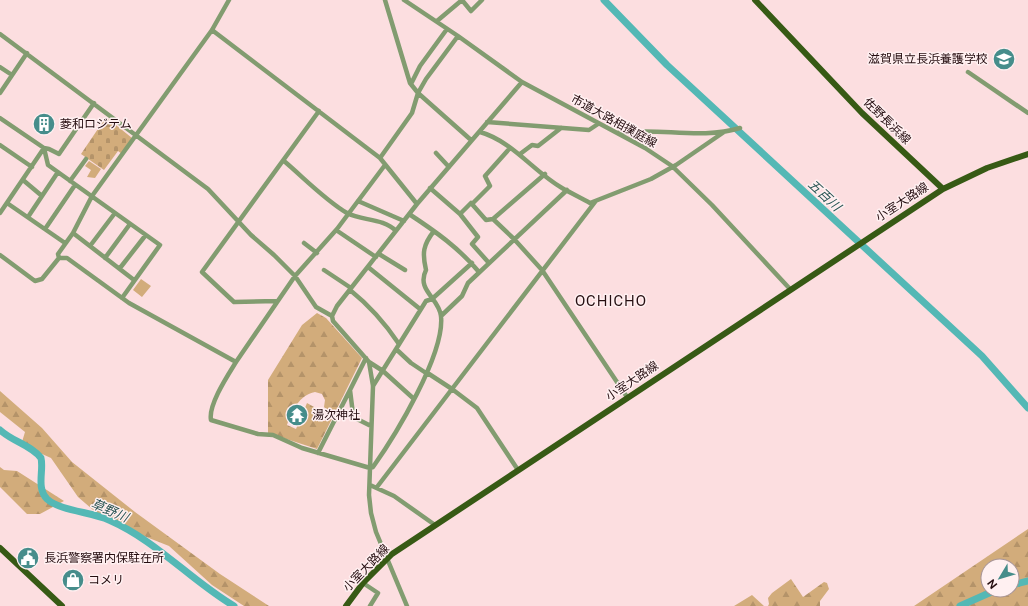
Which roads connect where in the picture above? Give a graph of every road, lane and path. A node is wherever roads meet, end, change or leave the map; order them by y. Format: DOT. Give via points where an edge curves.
graph roads {
  1 [pos="229,0"];
  2 [pos="385,0"];
  3 [pos="404,0"];
  4 [pos="482,0"];
  5 [pos="755,0"];
  6 [pos="437,21"];
  7 [pos="447,29"];
  8 [pos="212,30"];
  9 [pos="0,34"];
  10 [pos="458,36"];
  11 [pos="27,53"];
  12 [pos="0,67"];
  13 [pos="968,72"];
  14 [pos="12,75"];
  15 [pos="522,82"];
  16 [pos="411,84"];
  17 [pos="0,93"];
  18 [pos="418,93"];
  19 [pos="94,103"];
  20 [pos="319,111"];
  21 [pos="1028,113"];
  22 [pos="0,118"];
  23 [pos="487,122"];
  24 [pos="598,124"];
  25 [pos="561,128"];
  26 [pos="740,128"];
  27 [pos="480,132"];
  28 [pos="724,132"];
  29 [pos="618,133"];
  30 [pos="136,135"];
  31 [pos="471,140"];
  32 [pos="0,145"];
  33 [pos="44,148"];
  34 [pos="510,148"];
  35 [pos="436,153"];
  36 [pos="520,154"];
  37 [pos="1028,154"];
  38 [pos="380,158"];
  39 [pos="86,159"];
  40 [pos="284,161"];
  41 [pos="386,165"];
  42 [pos="32,166"];
  43 [pos="672,166"];
  44 [pos="448,167"];
  45 [pos="58,172"];
  46 [pos="545,174"];
  47 [pos="23,180"];
  48 [pos="70,181"];
  49 [pos="75,185"];
  50 [pos="430,188"];
  51 [pos="943,188"];
  52 [pos="567,190"];
  53 [pos="42,196"];
  54 [pos="92,196"];
  55 [pos="358,201"];
  56 [pos="595,202"];
  57 [pos="7,203"];
  58 [pos="417,204"];
  59 [pos="472,204"];
  60 [pos="0,213"];
  61 [pos="115,213"];
  62 [pos="348,213"];
  63 [pos="409,214"];
  64 [pos="460,214"];
  65 [pos="28,217"];
  66 [pos="493,219"];
  67 [pos="239,221"];
  68 [pos="404,221"];
  69 [pos="130,224"];
  70 [pos="45,229"];
  71 [pos="336,230"];
  72 [pos="396,231"];
  73 [pos="434,231"];
  74 [pos="73,233"];
  75 [pos="145,236"];
  76 [pos="514,239"];
  77 [pos="65,243"];
  78 [pos="304,243"];
  79 [pos="90,246"];
  80 [pos="317,253"];
  81 [pos="0,255"];
  82 [pos="378,255"];
  83 [pos="59,258"];
  84 [pos="105,258"];
  85 [pos="472,263"];
  86 [pos="489,263"];
  87 [pos="368,267"];
  88 [pos="120,268"];
  89 [pos="324,270"];
  90 [pos="405,270"];
  91 [pos="542,270"];
  92 [pos="479,272"];
  93 [pos="295,276"];
  94 [pos="134,280"];
  95 [pos="351,289"];
  96 [pos="790,289"];
  97 [pos="122,298"];
  98 [pos="432,299"];
  99 [pos="277,301"];
  100 [pos="420,309"];
  101 [pos="332,316"];
  102 [pos="441,316"];
  103 [pos="399,344"];
  104 [pos="396,349"];
  105 [pos="368,360"];
  106 [pos="236,362"];
  107 [pos="383,371"];
  108 [pos="426,373"];
  109 [pos="373,386"];
  110 [pos="452,389"];
  111 [pos="350,390"];
  112 [pos="627,397"];
  113 [pos="414,399"];
  114 [pos="371,426"];
  115 [pos="318,453"];
  116 [pos="370,468"];
  117 [pos="518,470"];
  118 [pos="370,485"];
  119 [pos="377,487"];
  120 [pos="435,525"];
  121 [pos="0,548"];
  122 [pos="388,557"];
  123 [pos="363,583"];
  124 [pos="62,606"];
  125 [pos="346,606"];
  126 [pos="370,606"];
  127 [pos="407,606"];
  1 -- 8 [label="street"];
  2 -- 16 [label="street"];
  3 -- 6 [label="street, 市道大路相撲庭線"];
  4 -- 6 [label="street" via="471,11 462,0"];
  5 -- 51 [label="main road, 佐野長浜線" via="857,108"];
  6 -- 7 [label="street, 市道大路相撲庭線"];
  7 -- 10 [label="street, 市道大路相撲庭線"];
  7 -- 16 [label="street" via="420,66"];
  8 -- 20 [label="street"];
  8 -- 30 [label="street"];
  9 -- 11 [label="street"];
  10 -- 15 [label="street, 市道大路相撲庭線"];
  10 -- 18 [label="street" via="445,51"];
  11 -- 14 [label="street"];
  11 -- 19 [label="street"];
  12 -- 14 [label="street"];
  13 -- 21 [label="street"];
  14 -- 17 [label="street"];
  15 -- 23 [label="street"];
  15 -- 24 [label="street, 市道大路相撲庭線"];
  16 -- 18 [label="street"];
  18 -- 31 [label="street"];
  18 -- 38 [label="street" via="412,113"];
  19 -- 30 [label="street"];
  19 -- 33 [label="street" via="59,154"];
  20 -- 38 [label="street"];
  20 -- 40 [label="street"];
  22 -- 33 [label="street"];
  23 -- 25 [label="street"];
  23 -- 27 [label="street"];
  24 -- 25 [label="street" via="589,130"];
  24 -- 29 [label="street, 市道大路相撲庭線"];
  25 -- 36 [label="street" via="538,146 532,145"];
  26 -- 28 [label="street"];
  27 -- 31 [label="street"];
  27 -- 34 [label="street"];
  28 -- 29 [label="street"];
  28 -- 43 [label="street"];
  29 -- 43 [label="street, 市道大路相撲庭線"];
  30 -- 54 [label="street"];
  30 -- 67 [label="street" via="208,189"];
  31 -- 44 [label="street"];
  32 -- 42 [label="street"];
  33 -- 42 [label="street"];
  33 -- 45 [label="street" via="48,165"];
  34 -- 36 [label="street"];
  34 -- 59 [label="street" via="485,176 490,186"];
  35 -- 44 [label="street"];
  36 -- 46 [label="street"];
  37 -- 51 [label="main road" via="987,168"];
  38 -- 41 [label="street"];
  39 -- 48 [label="street"];
  40 -- 62 [label="street"];
  40 -- 67 [label="street"];
  41 -- 55 [label="street"];
  41 -- 58 [label="street"];
  42 -- 47 [label="street"];
  43 -- 56 [label="street" via="650,179"];
  43 -- 96 [label="street, 市道大路相撲庭線"];
  44 -- 50 [label="street"];
  45 -- 48 [label="street"];
  45 -- 53 [label="street"];
  46 -- 52 [label="street"];
  46 -- 66 [label="street"];
  47 -- 53 [label="street"];
  47 -- 57 [label="street"];
  48 -- 49 [label="street"];
  49 -- 54 [label="street"];
  49 -- 70 [label="street"];
  50 -- 58 [label="street"];
  50 -- 64 [label="street"];
  51 -- 96 [label="main road, 小室大路線"];
  52 -- 56 [label="street" via="590,203"];
  52 -- 76 [label="street"];
  53 -- 65 [label="street"];
  54 -- 61 [label="street"];
  54 -- 74 [label="street"];
  55 -- 62 [label="street"];
  55 -- 68 [label="street"];
  56 -- 91 [label="street"];
  57 -- 60 [label="street"];
  57 -- 65 [label="street"];
  58 -- 63 [label="street"];
  59 -- 64 [label="street"];
  59 -- 66 [label="street" via="486,220"];
  61 -- 69 [label="street"];
  61 -- 79 [label="street"];
  62 -- 71 [label="street"];
  62 -- 72 [label="street" via="382,222"];
  63 -- 68 [label="street"];
  63 -- 73 [label="street"];
  64 -- 86 [label="street" via="478,237 472,244"];
  65 -- 70 [label="street"];
  66 -- 76 [label="street"];
  67 -- 93 [label="street"];
  67 -- 99 [label="street" via="202,272 234,302"];
  68 -- 72 [label="street"];
  69 -- 75 [label="street"];
  69 -- 84 [label="street"];
  70 -- 77 [label="street"];
  71 -- 80 [label="street"];
  71 -- 82 [label="street"];
  72 -- 82 [label="street"];
  73 -- 85 [label="street"];
  73 -- 98 [label="street" via="422,256 426,270 422,277 425,290"];
  74 -- 77 [label="street"];
  74 -- 79 [label="street"];
  75 -- 88 [label="street"];
  75 -- 94 [label="street" via="160,245"];
  76 -- 86 [label="street"];
  76 -- 91 [label="street"];
  77 -- 83 [label="street" via="58,254"];
  78 -- 80 [label="street"];
  79 -- 84 [label="street"];
  80 -- 93 [label="street"];
  81 -- 83 [label="street" via="31,280 39,281"];
  82 -- 87 [label="street"];
  82 -- 90 [label="street"];
  83 -- 97 [label="street" via="67,258 74,262"];
  84 -- 88 [label="street"];
  85 -- 92 [label="street"];
  85 -- 98 [label="street"];
  86 -- 92 [label="street"];
  87 -- 95 [label="street"];
  87 -- 100 [label="street"];
  88 -- 94 [label="street"];
  89 -- 95 [label="street"];
  91 -- 110 [label="street"];
  91 -- 112 [label="street"];
  92 -- 102 [label="street" via="468,283 462,296"];
  93 -- 99 [label="street"];
  93 -- 101 [label="street" via="316,307"];
  94 -- 97 [label="street"];
  95 -- 101 [label="street"];
  95 -- 103 [label="street" via="385,323"];
  96 -- 112 [label="main road, 小室大路線"];
  97 -- 106 [label="street"];
  98 -- 100 [label="street" via="426,301"];
  98 -- 102 [label="street"];
  99 -- 106 [label="street"];
  100 -- 103 [label="street"];
  101 -- 105 [label="street" via="333,321"];
  102 -- 108 [label="street" via="436,352"];
  103 -- 104 [label="street"];
  104 -- 107 [label="street"];
  104 -- 108 [label="street"];
  105 -- 107 [label="street"];
  105 -- 109 [label="street"];
  105 -- 111 [label="street"];
  106 -- 115 [label="street" via="219,393 210,415 211,420 258,434 273,435"];
  107 -- 109 [label="street"];
  107 -- 113 [label="street"];
  108 -- 110 [label="street"];
  108 -- 113 [label="street"];
  109 -- 114 [label="street"];
  110 -- 117 [label="street" via="477,408"];
  110 -- 119 [label="street"];
  111 -- 114 [label="street" via="353,414 356,419"];
  111 -- 115 [label="street"];
  112 -- 117 [label="main road, 小室大路線"];
  113 -- 116 [label="street" via="382,455"];
  114 -- 116 [label="street"];
  115 -- 116 [label="street"];
  116 -- 118 [label="street"];
  117 -- 120 [label="main road, 小室大路線"];
  118 -- 119 [label="street"];
  118 -- 122 [label="street" via="371,513 376,532"];
  119 -- 120 [label="street"];
  120 -- 122 [label="main road, 小室大路線"];
  121 -- 124 [label="main road"];
  122 -- 123 [label="main road, 小室大路線"];
  122 -- 127 [label="street"];
  123 -- 125 [label="main road, 小室大路線"];
  123 -- 126 [label="street" via="378,593"];
}
